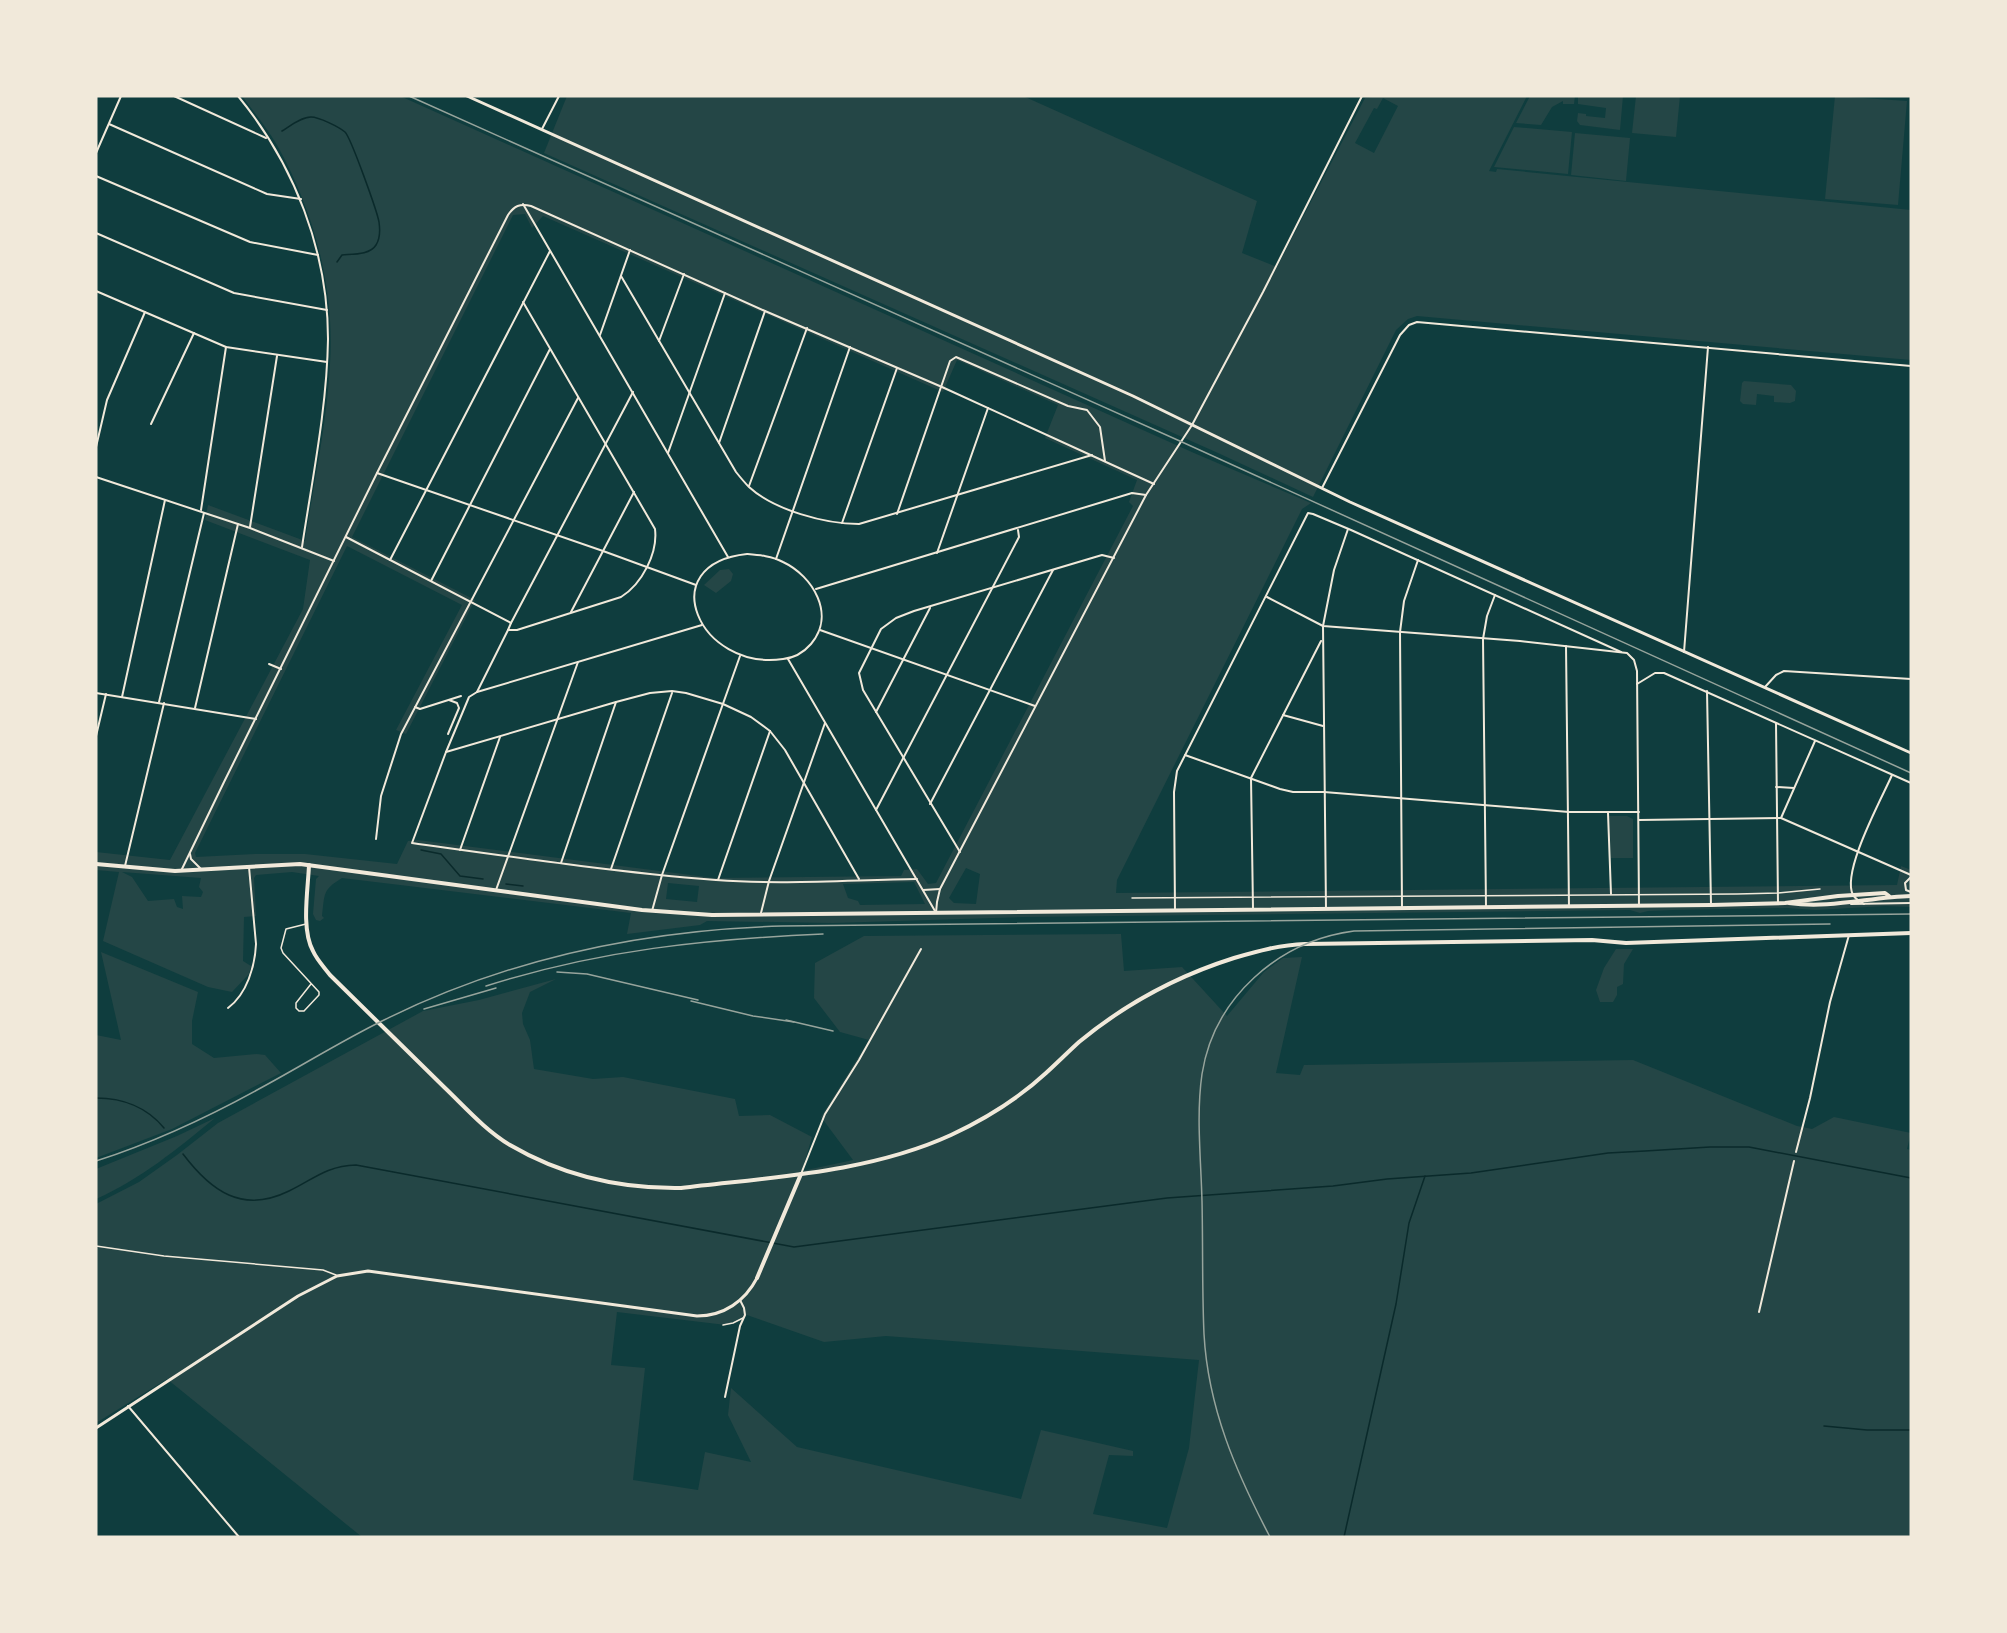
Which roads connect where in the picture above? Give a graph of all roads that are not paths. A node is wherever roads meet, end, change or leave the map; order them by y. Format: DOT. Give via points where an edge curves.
graph roads {
  1 [pos="121,96"];
  2 [pos="174,96"];
  3 [pos="238,96"];
  4 [pos="467,96"];
  5 [pos="559,96"];
  6 [pos="1362,96"];
  7 [pos="109,124"];
  8 [pos="542,129"];
  9 [pos="269,139"];
  10 [pos="96,153"];
  11 [pos="96,176"];
  12 [pos="300,199"];
  13 [pos="523,204"];
  14 [pos="96,233"];
  15 [pos="630,250"];
  16 [pos="550,251"];
  17 [pos="318,255"];
  18 [pos="684,274"];
  19 [pos="621,276"];
  20 [pos="96,291"];
  21 [pos="725,293"];
  22 [pos="523,302"];
  23 [pos="327,310"];
  24 [pos="765,311"];
  25 [pos="145,312"];
  26 [pos="807,328"];
  27 [pos="194,333"];
  28 [pos="599,336"];
  29 [pos="659,341"];
  30 [pos="226,347"];
  31 [pos="850,347"];
  32 [pos="1708,348"];
  33 [pos="550,349"];
  34 [pos="277,356"];
  35 [pos="327,362"];
  36 [pos="1911,366"];
  37 [pos="897,368"];
  38 [pos="942,387"];
  39 [pos="633,392"];
  40 [pos="689,392"];
  41 [pos="578,398"];
  42 [pos="988,408"];
  43 [pos="151,424"];
  44 [pos="1192,425"];
  45 [pos="605,443"];
  46 [pos="719,443"];
  47 [pos="96,447"];
  48 [pos="668,453"];
  49 [pos="1092,455"];
  50 [pos="1105,461"];
  51 [pos="377,473"];
  52 [pos="96,477"];
  53 [pos="1154,484"];
  54 [pos="749,487"];
  55 [pos="1322,488"];
  56 [pos="426,490"];
  57 [pos="634,492"];
  58 [pos="1146,495"];
  59 [pos="958,496"];
  60 [pos="165,500"];
  61 [pos="469,505"];
  62 [pos="793,510"];
  63 [pos="202,512"];
  64 [pos="896,514"];
  65 [pos="513,521"];
  66 [pos="238,524"];
  67 [pos="842,524"];
  68 [pos="250,528"];
  69 [pos="1348,528"];
  70 [pos="1018,529"];
  71 [pos="557,536"];
  72 [pos="346,537"];
  73 [pos="302,548"];
  74 [pos="603,551"];
  75 [pos="937,553"];
  76 [pos="728,557"];
  77 [pos="1114,558"];
  78 [pos="776,559"];
  79 [pos="390,560"];
  80 [pos="1418,560"];
  81 [pos="334,561"];
  82 [pos="646,567"];
  83 [pos="1053,570"];
  84 [pos="431,581"];
  85 [pos="696,585"];
  86 [pos="992,588"];
  87 [pos="815,590"];
  88 [pos="1495,595"];
  89 [pos="1267,596"];
  90 [pos="471,602"];
  91 [pos="931,606"];
  92 [pos="571,613"];
  93 [pos="512,623"];
  94 [pos="702,625"];
  95 [pos="1323,626"];
  96 [pos="508,630"];
  97 [pos="820,630"];
  98 [pos="1400,632"];
  99 [pos="1323,639"];
  100 [pos="1483,639"];
  101 [pos="1566,645"];
  102 [pos="872,648"];
  103 [pos="1621,652"];
  104 [pos="1684,652"];
  105 [pos="740,656"];
  106 [pos="788,659"];
  107 [pos="904,659"];
  108 [pos="578,662"];
  109 [pos="269,664"];
  110 [pos="281,669"];
  111 [pos="947,675"];
  112 [pos="1911,679"];
  113 [pos="1637,684"];
  114 [pos="1764,688"];
  115 [pos="990,690"];
  116 [pos="672,691"];
  117 [pos="1707,691"];
  118 [pos="477,692"];
  119 [pos="96,693"];
  120 [pos="106,694"];
  121 [pos="461,696"];
  122 [pos="122,697"];
  123 [pos="449,700"];
  124 [pos="159,702"];
  125 [pos="616,702"];
  126 [pos="165,703"];
  127 [pos="723,704"];
  128 [pos="1035,706"];
  129 [pos="415,707"];
  130 [pos="195,708"];
  131 [pos="876,712"];
  132 [pos="1283,715"];
  133 [pos="256,719"];
  134 [pos="558,719"];
  135 [pos="1776,722"];
  136 [pos="825,723"];
  137 [pos="1323,726"];
  138 [pos="770,731"];
  139 [pos="448,734"];
  140 [pos="96,736"];
  141 [pos="500,737"];
  142 [pos="1816,740"];
  143 [pos="446,752"];
  144 [pos="1911,753"];
  145 [pos="1185,755"];
  146 [pos="903,758"];
  147 [pos="1892,775"];
  148 [pos="1251,778"];
  149 [pos="1911,783"];
  150 [pos="804,784"];
  151 [pos="1776,787"];
  152 [pos="1794,788"];
  153 [pos="1324,792"];
  154 [pos="1402,799"];
  155 [pos="930,804"];
  156 [pos="1485,806"];
  157 [pos="876,810"];
  158 [pos="1569,812"];
  159 [pos="1639,812"];
  160 [pos="1608,813"];
  161 [pos="1777,818"];
  162 [pos="1781,818"];
  163 [pos="1708,819"];
  164 [pos="1640,820"];
  165 [pos="376,839"];
  166 [pos="460,850"];
  167 [pos="190,851"];
  168 [pos="1858,851"];
  169 [pos="960,852"];
  170 [pos="508,856"];
  171 [pos="561,863"];
  172 [pos="96,864"];
  173 [pos="309,865"];
  174 [pos="125,866"];
  175 [pos="249,867"];
  176 [pos="611,869"];
  177 [pos="202,870"];
  178 [pos="182,871"];
  179 [pos="1902,871"];
  180 [pos="662,875"];
  181 [pos="1911,876"];
  182 [pos="859,879"];
  183 [pos="917,879"];
  184 [pos="718,880"];
  185 [pos="769,882"];
  186 [pos="1905,882"];
  187 [pos="940,889"];
  188 [pos="1820,889"];
  189 [pos="496,890"];
  190 [pos="923,890"];
  191 [pos="1639,893"];
  192 [pos="1778,893"];
  193 [pos="1611,894"];
  194 [pos="1711,894"];
  195 [pos="1911,894"];
  196 [pos="1569,895"];
  197 [pos="1853,895"];
  198 [pos="1486,896"];
  199 [pos="1889,896"];
  200 [pos="1326,897"];
  201 [pos="1402,897"];
  202 [pos="1132,898"];
  203 [pos="1176,898"];
  204 [pos="1253,898"];
  205 [pos="1858,900"];
  206 [pos="1778,903"];
  207 [pos="1785,903"];
  208 [pos="1911,903"];
  209 [pos="1711,904"];
  210 [pos="1839,904"];
  211 [pos="1864,904"];
  212 [pos="1639,906"];
  213 [pos="1486,907"];
  214 [pos="1569,907"];
  215 [pos="1326,909"];
  216 [pos="1402,909"];
  217 [pos="652,910"];
  218 [pos="1253,910"];
  219 [pos="1175,911"];
  220 [pos="936,913"];
  221 [pos="760,915"];
  222 [pos="307,924"];
  223 [pos="1911,933"];
  224 [pos="1849,935"];
  225 [pos="921,949"];
  226 [pos="311,984"];
  227 [pos="228,1008"];
  228 [pos="1796,1152"];
  229 [pos="1794,1161"];
  230 [pos="801,1174"];
  231 [pos="784,1176"];
  232 [pos="796,1184"];
  233 [pos="96,1246"];
  234 [pos="337,1276"];
  235 [pos="757,1278"];
  236 [pos="740,1300"];
  237 [pos="1759,1312"];
  238 [pos="744,1318"];
  239 [pos="723,1325"];
  240 [pos="725,1397"];
  241 [pos="128,1407"];
  242 [pos="96,1428"];
  243 [pos="239,1537"];
  1 -- 7 [label="street"];
  2 -- 9 [label="street"];
  3 -- 9 [label="street"];
  4 -- 8 [label="street"];
  5 -- 8 [label="street"];
  6 -- 44 [label="street"];
  7 -- 10 [label="street"];
  7 -- 12 [label="street" via="267,194"];
  8 -- 44 [label="street"];
  9 -- 12 [label="street"];
  11 -- 17 [label="street" via="249,242"];
  12 -- 17 [label="street"];
  13 -- 15 [label="street"];
  13 -- 16 [label="street"];
  13 -- 51 [label="street" via="513,207 508,215"];
  14 -- 23 [label="street" via="234,292"];
  15 -- 18 [label="street"];
  15 -- 19 [label="street"];
  16 -- 22 [label="street"];
  16 -- 28 [label="street"];
  17 -- 23 [label="street"];
  18 -- 21 [label="street"];
  18 -- 29 [label="street"];
  19 -- 28 [label="street"];
  19 -- 29 [label="street"];
  20 -- 25 [label="street"];
  21 -- 24 [label="street"];
  21 -- 40 [label="street"];
  22 -- 33 [label="street"];
  22 -- 56 [label="street"];
  23 -- 35 [label="street"];
  24 -- 26 [label="street"];
  24 -- 46 [label="street"];
  25 -- 27 [label="street"];
  25 -- 47 [label="street" via="107,400"];
  26 -- 31 [label="street"];
  26 -- 54 [label="street"];
  27 -- 30 [label="street"];
  27 -- 43 [label="street"];
  28 -- 39 [label="street"];
  29 -- 40 [label="street"];
  30 -- 34 [label="street"];
  30 -- 63 [label="street"];
  31 -- 37 [label="street"];
  31 -- 62 [label="street"];
  32 -- 36 [label="street"];
  32 -- 55 [label="street" via="1423,322 1409,325 1400,335"];
  32 -- 104 [label="street"];
  33 -- 41 [label="street"];
  33 -- 61 [label="street"];
  34 -- 35 [label="street"];
  34 -- 68 [label="street"];
  35 -- 73 [label="street"];
  37 -- 38 [label="street"];
  37 -- 67 [label="street"];
  38 -- 42 [label="street"];
  38 -- 50 [label="street" via="950,361 959,357 1068,406 1083,408 1100,427"];
  38 -- 64 [label="street"];
  39 -- 45 [label="street"];
  39 -- 48 [label="street"];
  40 -- 46 [label="street"];
  40 -- 48 [label="street"];
  41 -- 45 [label="street"];
  41 -- 65 [label="street"];
  42 -- 49 [label="street"];
  42 -- 59 [label="street"];
  44 -- 53 [label="street"];
  44 -- 55 [label="street"];
  45 -- 57 [label="street"];
  45 -- 71 [label="street"];
  46 -- 54 [label="street"];
  48 -- 76 [label="street"];
  49 -- 50 [label="street"];
  49 -- 59 [label="street"];
  50 -- 53 [label="street"];
  51 -- 56 [label="street"];
  51 -- 72 [label="street"];
  52 -- 60 [label="street"];
  53 -- 58 [label="street"];
  54 -- 62 [label="street" via="769,501"];
  55 -- 104 [label="street"];
  56 -- 61 [label="street"];
  56 -- 79 [label="street"];
  57 -- 74 [label="street"];
  57 -- 82 [label="street" via="655,529 656,541"];
  58 -- 70 [label="street" via="1132,493"];
  58 -- 77 [label="street"];
  59 -- 64 [label="street"];
  59 -- 75 [label="street"];
  60 -- 63 [label="street"];
  60 -- 122 [label="street"];
  61 -- 65 [label="street"];
  61 -- 84 [label="street"];
  62 -- 67 [label="street"];
  62 -- 78 [label="street"];
  63 -- 66 [label="street"];
  63 -- 124 [label="street"];
  64 -- 67 [label="street" via="859,524"];
  65 -- 71 [label="street"];
  65 -- 90 [label="street"];
  66 -- 68 [label="street"];
  66 -- 130 [label="street"];
  68 -- 73 [label="street"];
  69 -- 80 [label="street"];
  69 -- 89 [label="street" via="1308,513"];
  69 -- 95 [label="street" via="1334,570"];
  70 -- 75 [label="street"];
  70 -- 86 [label="street" via="1019,537"];
  71 -- 74 [label="street"];
  71 -- 93 [label="street"];
  72 -- 79 [label="street"];
  72 -- 81 [label="street"];
  73 -- 81 [label="street"];
  74 -- 82 [label="street"];
  74 -- 92 [label="street"];
  75 -- 87 [label="street"];
  76 -- 78 [label="street" via="757,555"];
  76 -- 85 [label="street" via="708,568"];
  77 -- 83 [label="street" via="1102,555"];
  77 -- 128 [label="street"];
  78 -- 87 [label="street" via="800,573"];
  79 -- 84 [label="street"];
  80 -- 88 [label="street"];
  80 -- 98 [label="street" via="1404,601"];
  81 -- 110 [label="street"];
  82 -- 85 [label="street"];
  82 -- 92 [label="street" via="625,595"];
  83 -- 86 [label="street"];
  83 -- 115 [label="street"];
  84 -- 90 [label="street"];
  85 -- 94 [label="street" via="695,604"];
  86 -- 91 [label="street"];
  86 -- 111 [label="street"];
  87 -- 97 [label="street" via="821,605"];
  88 -- 100 [label="street"];
  88 -- 103 [label="street"];
  89 -- 95 [label="street"];
  89 -- 145 [label="street"];
  90 -- 93 [label="street"];
  90 -- 129 [label="street"];
  91 -- 102 [label="street" via="896,618 881,629"];
  91 -- 107 [label="street"];
  92 -- 96 [label="street"];
  93 -- 96 [label="street"];
  94 -- 105 [label="street" via="715,640"];
  94 -- 108 [label="street"];
  95 -- 98 [label="street"];
  95 -- 99 [label="street"];
  96 -- 118 [label="street"];
  97 -- 102 [label="street"];
  97 -- 106 [label="street" via="808,647"];
  98 -- 100 [label="street"];
  98 -- 154 [label="street"];
  99 -- 132 [label="street"];
  99 -- 137 [label="street"];
  100 -- 101 [label="street"];
  100 -- 156 [label="street"];
  101 -- 103 [label="street"];
  101 -- 158 [label="street"];
  102 -- 107 [label="street"];
  102 -- 131 [label="street" via="859,673 862,690"];
  103 -- 113 [label="street" via="1635,663"];
  104 -- 114 [label="street"];
  105 -- 106 [label="street" via="764,661"];
  105 -- 127 [label="street"];
  106 -- 136 [label="street"];
  107 -- 111 [label="street"];
  107 -- 131 [label="street"];
  108 -- 118 [label="street"];
  108 -- 134 [label="street"];
  109 -- 110 [label="street"];
  110 -- 133 [label="street"];
  111 -- 115 [label="street"];
  111 -- 146 [label="street"];
  112 -- 114 [label="street" via="1784,671"];
  113 -- 117 [label="street" via="1660,672"];
  113 -- 159 [label="street"];
  114 -- 144 [label="street"];
  115 -- 128 [label="street"];
  115 -- 155 [label="street"];
  116 -- 125 [label="street"];
  116 -- 127 [label="street"];
  116 -- 176 [label="street"];
  117 -- 135 [label="street"];
  117 -- 163 [label="street"];
  118 -- 143 [label="street" via="468,698"];
  119 -- 120 [label="street"];
  120 -- 122 [label="street"];
  120 -- 140 [label="street"];
  121 -- 123 [label="street"];
  122 -- 124 [label="street"];
  123 -- 129 [label="street"];
  123 -- 139 [label="street" via="459,708"];
  124 -- 126 [label="street"];
  125 -- 134 [label="street"];
  125 -- 171 [label="street"];
  126 -- 130 [label="street"];
  126 -- 174 [label="street"];
  127 -- 138 [label="street"];
  127 -- 180 [label="street"];
  128 -- 169 [label="street"];
  129 -- 165 [label="street" via="401,734 381,796"];
  130 -- 133 [label="street"];
  131 -- 146 [label="street"];
  132 -- 137 [label="street"];
  132 -- 148 [label="street"];
  133 -- 167 [label="street"];
  134 -- 141 [label="street"];
  134 -- 170 [label="street"];
  135 -- 142 [label="street"];
  135 -- 151 [label="street"];
  136 -- 150 [label="street"];
  136 -- 157 [label="street"];
  137 -- 153 [label="street"];
  138 -- 150 [label="street"];
  138 -- 184 [label="street"];
  141 -- 143 [label="street"];
  141 -- 166 [label="street"];
  142 -- 147 [label="street"];
  142 -- 152 [label="street"];
  143 -- 166 [label="street" via="412,843"];
  145 -- 148 [label="street"];
  145 -- 203 [label="street" via="1177,771 1174,792"];
  146 -- 155 [label="street"];
  146 -- 157 [label="street"];
  147 -- 149 [label="street"];
  147 -- 168 [label="street"];
  148 -- 153 [label="street" via="1293,792"];
  148 -- 204 [label="street"];
  150 -- 182 [label="street"];
  150 -- 185 [label="street"];
  151 -- 152 [label="street"];
  151 -- 161 [label="street"];
  152 -- 162 [label="street"];
  153 -- 154 [label="street"];
  153 -- 200 [label="street"];
  154 -- 156 [label="street"];
  154 -- 201 [label="street"];
  155 -- 169 [label="street"];
  156 -- 158 [label="street"];
  156 -- 198 [label="street"];
  157 -- 183 [label="street"];
  158 -- 160 [label="street"];
  158 -- 196 [label="street"];
  159 -- 160 [label="street"];
  159 -- 164 [label="street"];
  160 -- 193 [label="street"];
  161 -- 162 [label="street"];
  161 -- 163 [label="street"];
  161 -- 192 [label="street"];
  162 -- 168 [label="street"];
  163 -- 164 [label="street"];
  163 -- 194 [label="street"];
  164 -- 191 [label="street"];
  166 -- 170 [label="street"];
  167 -- 177 [label="street" via="191,859"];
  167 -- 178 [label="street"];
  168 -- 179 [label="street"];
  168 -- 197 [label="street" via="1852,874"];
  169 -- 187 [label="street"];
  170 -- 171 [label="street"];
  170 -- 189 [label="street"];
  171 -- 176 [label="street"];
  172 -- 174 [label="main road"];
  173 -- 175 [label="main road"];
  173 -- 189 [label="main road"];
  173 -- 222 [label="main road"];
  174 -- 178 [label="main road"];
  175 -- 177 [label="main road"];
  175 -- 227 [label="street" via="256,954 245,987"];
  176 -- 180 [label="street"];
  177 -- 178 [label="main road"];
  179 -- 181 [label="street"];
  179 -- 186 [label="street"];
  180 -- 184 [label="street"];
  180 -- 217 [label="street"];
  181 -- 186 [label="street"];
  182 -- 183 [label="street"];
  182 -- 185 [label="street"];
  183 -- 190 [label="street"];
  184 -- 185 [label="street"];
  185 -- 221 [label="street"];
  186 -- 195 [label="street"];
  187 -- 190 [label="street"];
  187 -- 220 [label="street"];
  188 -- 192 [label="lane"];
  189 -- 217 [label="main road"];
  190 -- 220 [label="street"];
  191 -- 193 [label="lane"];
  191 -- 194 [label="lane"];
  191 -- 212 [label="street"];
  192 -- 194 [label="lane"];
  192 -- 206 [label="street"];
  193 -- 196 [label="lane"];
  194 -- 209 [label="street"];
  195 -- 199 [label="main road"];
  196 -- 198 [label="lane"];
  196 -- 214 [label="street"];
  197 -- 199 [label="main road"];
  197 -- 205 [label="street"];
  197 -- 207 [label="main road"];
  198 -- 201 [label="lane"];
  198 -- 213 [label="street"];
  199 -- 205 [label="main road"];
  200 -- 201 [label="lane"];
  200 -- 204 [label="lane"];
  200 -- 215 [label="street"];
  201 -- 216 [label="street"];
  202 -- 203 [label="lane"];
  203 -- 204 [label="lane"];
  203 -- 219 [label="street"];
  204 -- 218 [label="street"];
  205 -- 210 [label="main road"];
  205 -- 211 [label="street"];
  206 -- 207 [label="main road"];
  206 -- 209 [label="main road"];
  207 -- 210 [label="main road"];
  208 -- 211 [label="street"];
  209 -- 212 [label="main road"];
  210 -- 211 [label="street"];
  212 -- 214 [label="main road"];
  213 -- 214 [label="main road"];
  213 -- 216 [label="main road"];
  215 -- 216 [label="main road"];
  215 -- 218 [label="main road"];
  217 -- 221 [label="main road" via="691,915"];
  218 -- 219 [label="main road"];
  219 -- 220 [label="main road"];
  220 -- 221 [label="main road"];
  222 -- 226 [label="lane" via="286,928 281,948"];
  222 -- 231 [label="main road" via="312,950 330,975 474,1116 508,1144 569,1173 620,1186 681,1188"];
  223 -- 224 [label="main road"];
  224 -- 228 [label="street"];
  224 -- 230 [label="main road" via="1626,943 1580,940 1305,944 1262,950 1166,984 1080,1041 1016,1097 953,1134 897,1155"];
  225 -- 230 [label="street" via="825,1114"];
  226 -- 226 [label="lane" via="319,995 304,1011 299,1011 296,1003"];
  229 -- 237 [label="street"];
  230 -- 231 [label="main road"];
  230 -- 232 [label="main road"];
  231 -- 232 [label="main road" via="793,1177"];
  232 -- 235 [label="main road"];
  233 -- 234 [label="lane" via="323,1270"];
  234 -- 236 [label="street" via="368,1271 698,1316 721,1312"];
  234 -- 241 [label="street" via="298,1296"];
  235 -- 236 [label="street"];
  236 -- 238 [label="street"];
  238 -- 239 [label="lane"];
  238 -- 240 [label="street"];
  241 -- 242 [label="street"];
  241 -- 243 [label="street"];
}
